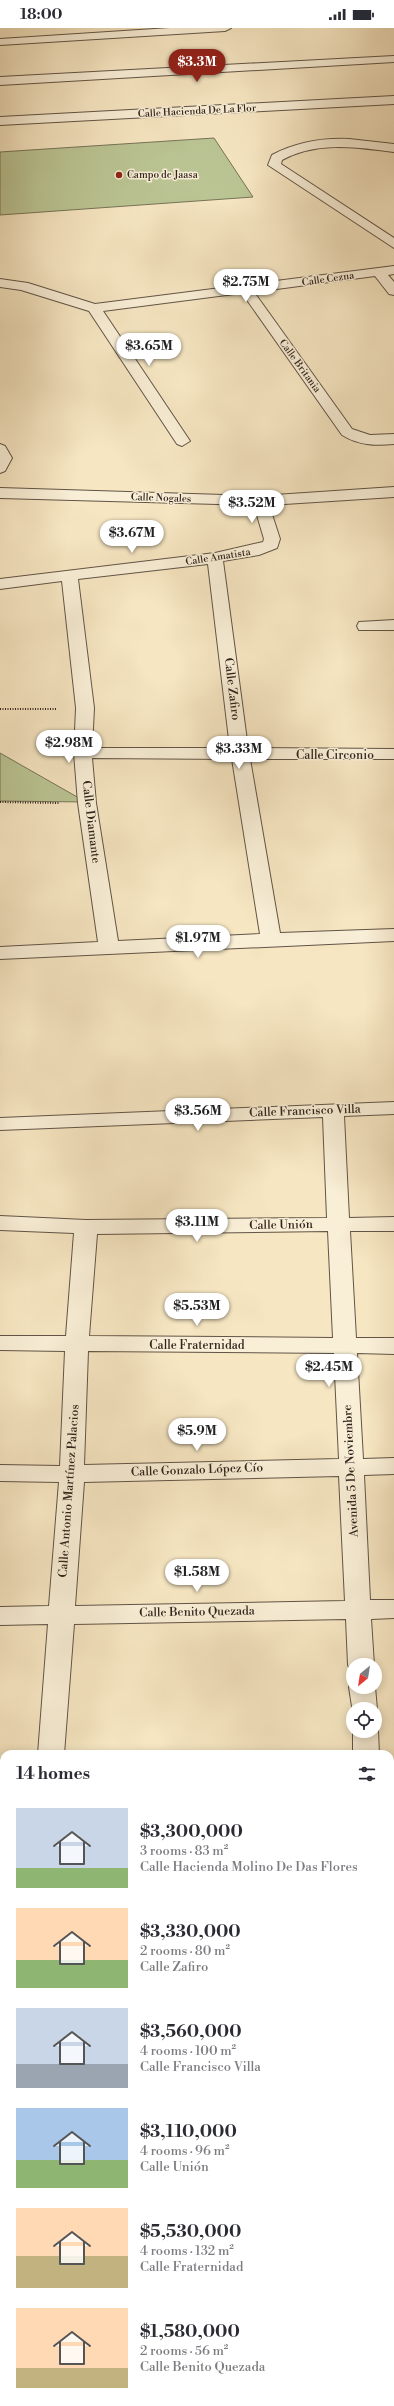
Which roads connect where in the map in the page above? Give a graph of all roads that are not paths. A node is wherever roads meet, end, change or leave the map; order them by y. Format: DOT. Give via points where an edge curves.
graph roads {
  1 [pos="225,28"];
  2 [pos="0,42"];
  3 [pos="394,59"];
  4 [pos="0,81"];
  5 [pos="394,100"];
  6 [pos="0,122"];
  7 [pos="394,148"];
  8 [pos="394,244"];
  9 [pos="394,270"];
  10 [pos="379,272"];
  11 [pos="0,283"];
  12 [pos="246,290"];
  13 [pos="394,291"];
  14 [pos="94,308"];
  15 [pos="394,439"];
  16 [pos="182,440"];
  17 [pos="0,448"];
  18 [pos="0,468"];
  19 [pos="394,492"];
  20 [pos="0,493"];
  21 [pos="260,502"];
  22 [pos="215,558"];
  23 [pos="69,575"];
  24 [pos="0,584"];
  25 [pos="394,625"];
  26 [pos="365,626"];
  27 [pos="83,753"];
  28 [pos="394,754"];
  29 [pos="240,755"];
  30 [pos="394,936"];
  31 [pos="271,938"];
  32 [pos="110,948"];
  33 [pos="0,953"];
  34 [pos="394,1108"];
  35 [pos="333,1110"];
  36 [pos="0,1124"];
  37 [pos="0,1224"];
  38 [pos="338,1224"];
  39 [pos="394,1224"];
  40 [pos="86,1228"];
  41 [pos="0,1343"];
  42 [pos="77,1344"];
  43 [pos="345,1346"];
  44 [pos="394,1346"];
  45 [pos="351,1466"];
  46 [pos="394,1466"];
  47 [pos="0,1473"];
  48 [pos="72,1474"];
  49 [pos="358,1608"];
  50 [pos="394,1609"];
  51 [pos="61,1615"];
  52 [pos="0,1616"];
  53 [pos="361,1658"];
  54 [pos="365,1738"];
  55 [pos="51,1750"];
  56 [pos="366,1750"];
  1 -- 2 [label="street"];
  3 -- 4 [label="street"];
  5 -- 6 [label="street, Calle Hacienda De La Flor"];
  7 -- 8 [label="street" via="322,142 287,151 276,158 274,165"];
  9 -- 10 [label="street, Calle Cezna"];
  10 -- 12 [label="street, Calle Cezna"];
  10 -- 13 [label="street"];
  11 -- 14 [label="street" via="23,286"];
  12 -- 14 [label="street, Calle Cezna"];
  12 -- 15 [label="street, Calle Britania" via="347,432 357,439"];
  14 -- 16 [label="street"];
  17 -- 18 [label="street" via="4,458"];
  19 -- 21 [label="street, Calle Nogales"];
  20 -- 21 [label="street, Calle Nogales"];
  21 -- 22 [label="street, Calle Amatista" via="272,539 271,545 259,550"];
  22 -- 23 [label="street, Calle Amatista"];
  22 -- 29 [label="street, Calle Zafiro"];
  23 -- 24 [label="street, Calle Amatista"];
  23 -- 27 [label="street, Calle Diamante" via="85,708"];
  25 -- 26 [label="street"];
  27 -- 29 [label="street, Calle Circonio"];
  27 -- 32 [label="street, Calle Diamante" via="87,803"];
  28 -- 29 [label="street, Calle Circonio"];
  29 -- 31 [label="street, Calle Zafiro"];
  30 -- 31 [label="street"];
  31 -- 32 [label="street"];
  32 -- 33 [label="street"];
  34 -- 35 [label="street, Calle Francisco Villa"];
  35 -- 36 [label="street, Calle Francisco Villa"];
  35 -- 38 [label="street, Avenida 5 De Noviembre"];
  37 -- 40 [label="street, Calle Unión"];
  38 -- 39 [label="street, Calle Unión"];
  38 -- 40 [label="street, Calle Unión"];
  38 -- 43 [label="street, Avenida 5 De Noviembre"];
  40 -- 42 [label="street, Calle Antonio Martínez Palacios"];
  41 -- 42 [label="street, Calle Fraternidad"];
  42 -- 43 [label="street, Calle Fraternidad"];
  42 -- 48 [label="street, Calle Antonio Martínez Palacios"];
  43 -- 44 [label="street, Calle Fraternidad"];
  43 -- 45 [label="street, Avenida 5 De Noviembre"];
  45 -- 46 [label="street, Calle Gonzalo López Cío"];
  45 -- 48 [label="street, Calle Gonzalo López Cío"];
  45 -- 49 [label="street, Avenida 5 De Noviembre"];
  47 -- 48 [label="street, Calle Gonzalo López Cío"];
  48 -- 51 [label="street, Calle Antonio Martínez Palacios"];
  49 -- 50 [label="street, Calle Benito Quezada"];
  49 -- 51 [label="street, Calle Benito Quezada"];
  49 -- 53 [label="street, Avenida 5 De Noviembre"];
  51 -- 52 [label="street, Calle Benito Quezada"];
  51 -- 55 [label="street, Calle Antonio Martínez Palacios"];
  54 -- 56 [label="street"];
}
